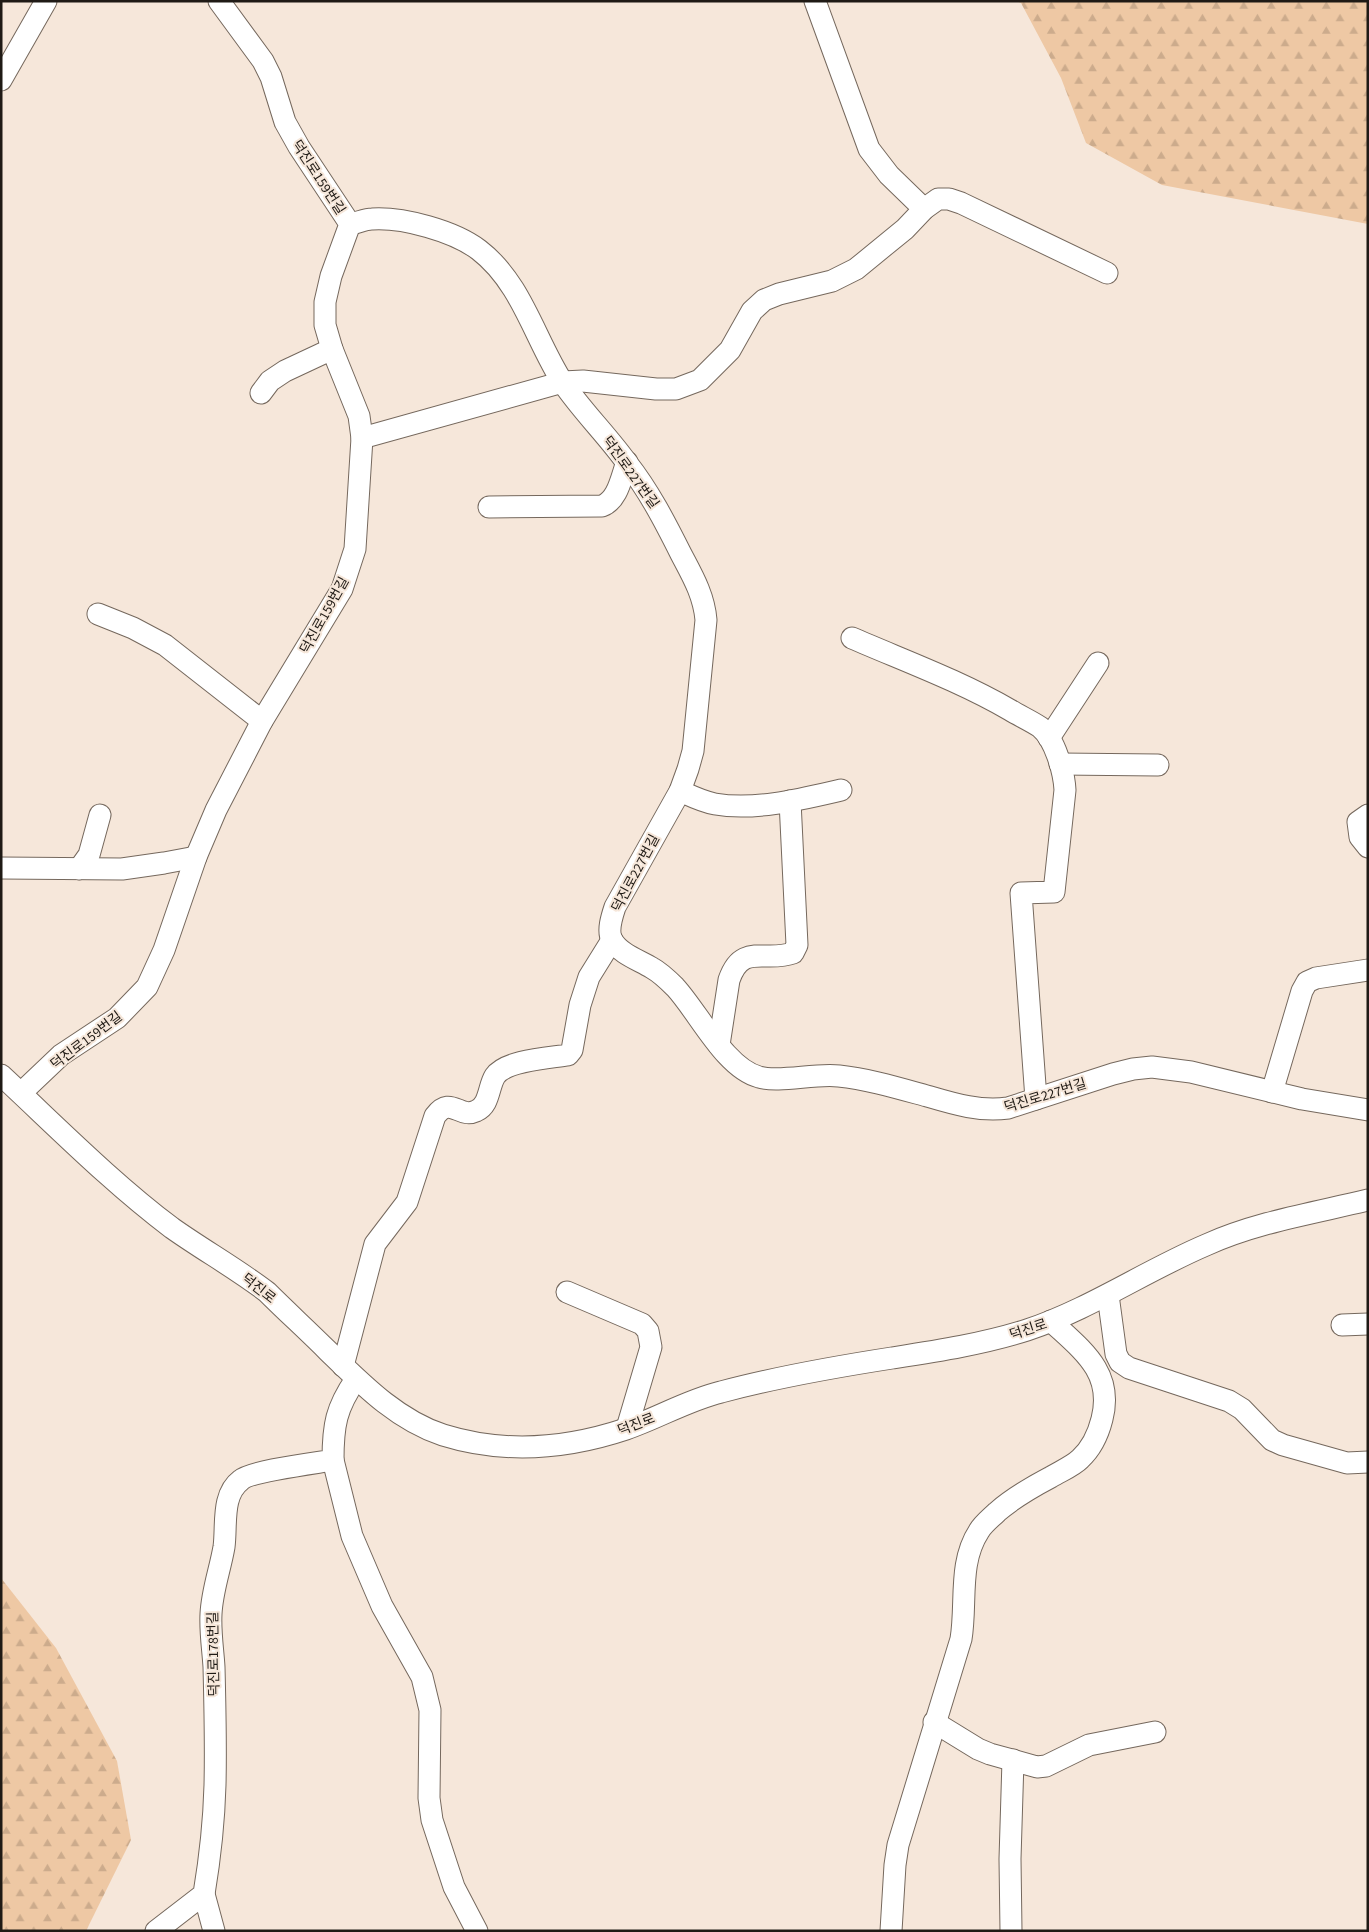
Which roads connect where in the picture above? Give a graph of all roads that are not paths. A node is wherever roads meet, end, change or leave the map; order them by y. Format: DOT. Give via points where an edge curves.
graph roads {
  1 [pos="46,1"];
  2 [pos="219,1"];
  3 [pos="816,1"];
  4 [pos="1,80"];
  5 [pos="924,209"];
  6 [pos="350,224"];
  7 [pos="1107,273"];
  8 [pos="332,349"];
  9 [pos="563,382"];
  10 [pos="261,393"];
  11 [pos="362,438"];
  12 [pos="627,462"];
  13 [pos="489,507"];
  14 [pos="98,614"];
  15 [pos="852,638"];
  16 [pos="1098,664"];
  17 [pos="262,721"];
  18 [pos="1049,738"];
  19 [pos="1060,764"];
  20 [pos="1158,765"];
  21 [pos="841,790"];
  22 [pos="680,791"];
  23 [pos="790,801"];
  24 [pos="100,815"];
  25 [pos="1368,815"];
  26 [pos="1368,847"];
  27 [pos="196,856"];
  28 [pos="1,868"];
  29 [pos="79,869"];
  30 [pos="612,940"];
  31 [pos="1368,970"];
  32 [pos="719,1045"];
  33 [pos="1,1075"];
  34 [pos="1272,1092"];
  35 [pos="21,1093"];
  36 [pos="1036,1099"];
  37 [pos="1368,1110"];
  38 [pos="1368,1200"];
  39 [pos="567,1292"];
  40 [pos="1108,1295"];
  41 [pos="1051,1321"];
  42 [pos="1368,1324"];
  43 [pos="1342,1325"];
  44 [pos="350,1372"];
  45 [pos="628,1428"];
  46 [pos="333,1460"];
  47 [pos="1368,1462"];
  48 [pos="934,1722"];
  49 [pos="1155,1732"];
  50 [pos="1013,1760"];
  51 [pos="204,1894"];
  52 [pos="156,1931"];
  53 [pos="214,1931"];
  54 [pos="477,1931"];
  55 [pos="891,1931"];
  56 [pos="1011,1931"];
  1 -- 4 [label="street"];
  2 -- 6 [label="street, 덕진로159번길" via="263,61 285,122"];
  3 -- 5 [label="street" via="868,149"];
  5 -- 7 [label="street" via="938,200 961,203"];
  5 -- 9 [label="street" via="905,229 856,268 832,281 764,300 752,311 730,350 700,380 676,389"];
  6 -- 8 [label="street, 덕진로159번길" via="325,302 325,325"];
  6 -- 9 [label="street, 덕진로227번길" via="371,219 412,223 466,241 480,251 522,303"];
  8 -- 10 [label="street" via="285,371 270,381"];
  8 -- 11 [label="street, 덕진로159번길" via="359,416"];
  9 -- 11 [label="street"];
  9 -- 12 [label="street, 덕진로227번길"];
  11 -- 17 [label="street, 덕진로159번길" via="356,549 342,589"];
  12 -- 13 [label="street" via="609,504"];
  12 -- 22 [label="street, 덕진로227번길" via="653,499 705,604 693,751"];
  14 -- 17 [label="street" via="165,646"];
  15 -- 18 [label="street" via="988,697 1041,728"];
  16 -- 18 [label="street"];
  17 -- 27 [label="street, 덕진로159번길"];
  18 -- 19 [label="street"];
  19 -- 20 [label="street"];
  19 -- 36 [label="street" via="1065,790 1054,892 1021,893"];
  21 -- 23 [label="street"];
  22 -- 23 [label="street" via="714,804 732,806"];
  22 -- 30 [label="street, 덕진로227번길" via="615,907 611,919"];
  23 -- 32 [label="street" via="797,944 793,953 786,956 746,957 732,969"];
  24 -- 29 [label="street" via="89,855"];
  25 -- 26 [label="street" via="1358,822 1360,837"];
  27 -- 29 [label="street" via="122,869"];
  27 -- 35 [label="street, 덕진로159번길" via="164,950 147,987 117,1018 61,1055"];
  28 -- 29 [label="street"];
  30 -- 32 [label="street, 덕진로227번길" via="632,958 664,976 688,1002"];
  30 -- 44 [label="street" via="590,977 568,1055 501,1070 495,1076 486,1102 478,1110 469,1114 449,1106 440,1109 435,1116 407,1202 375,1244"];
  31 -- 34 [label="street" via="1307,982"];
  32 -- 36 [label="street, 덕진로227번길" via="740,1067 760,1077 837,1075 980,1110 1008,1108"];
  33 -- 35 [label="street, 덕진로"];
  34 -- 36 [label="street, 덕진로227번길" via="1191,1072 1152,1068 1113,1074"];
  34 -- 37 [label="street, 덕진로227번길"];
  35 -- 44 [label="street, 덕진로" via="142,1204 267,1292"];
  38 -- 40 [label="street, 덕진로" via="1233,1233 1174,1259"];
  39 -- 45 [label="street" via="642,1324 648,1331 651,1347"];
  40 -- 41 [label="street, 덕진로"];
  40 -- 47 [label="street" via="1116,1354 1120,1362 1129,1368 1229,1401 1242,1409 1272,1440 1283,1445 1347,1463"];
  41 -- 45 [label="street, 덕진로" via="968,1345 759,1382 713,1394"];
  41 -- 48 [label="street" via="1084,1352 1101,1376 1105,1400 1100,1427 1095,1440 1079,1461 1019,1495 979,1530 967,1561 961,1639"];
  42 -- 43 [label="street"];
  44 -- 45 [label="street, 덕진로" via="376,1396 417,1424 440,1434 480,1444 510,1448 554,1446"];
  44 -- 46 [label="street" via="336,1417"];
  46 -- 51 [label="street, 덕진로178번길" via="242,1478 228,1496 224,1547 211,1615 215,1783"];
  46 -- 54 [label="street" via="352,1536 382,1606 422,1678 430,1710 429,1798 432,1820 454,1887"];
  48 -- 50 [label="street" via="978,1749"];
  48 -- 55 [label="street" via="898,1845"];
  49 -- 50 [label="street" via="1089,1745 1046,1766 1037,1767"];
  50 -- 56 [label="street"];
  51 -- 52 [label="street"];
  51 -- 53 [label="street"];
}
